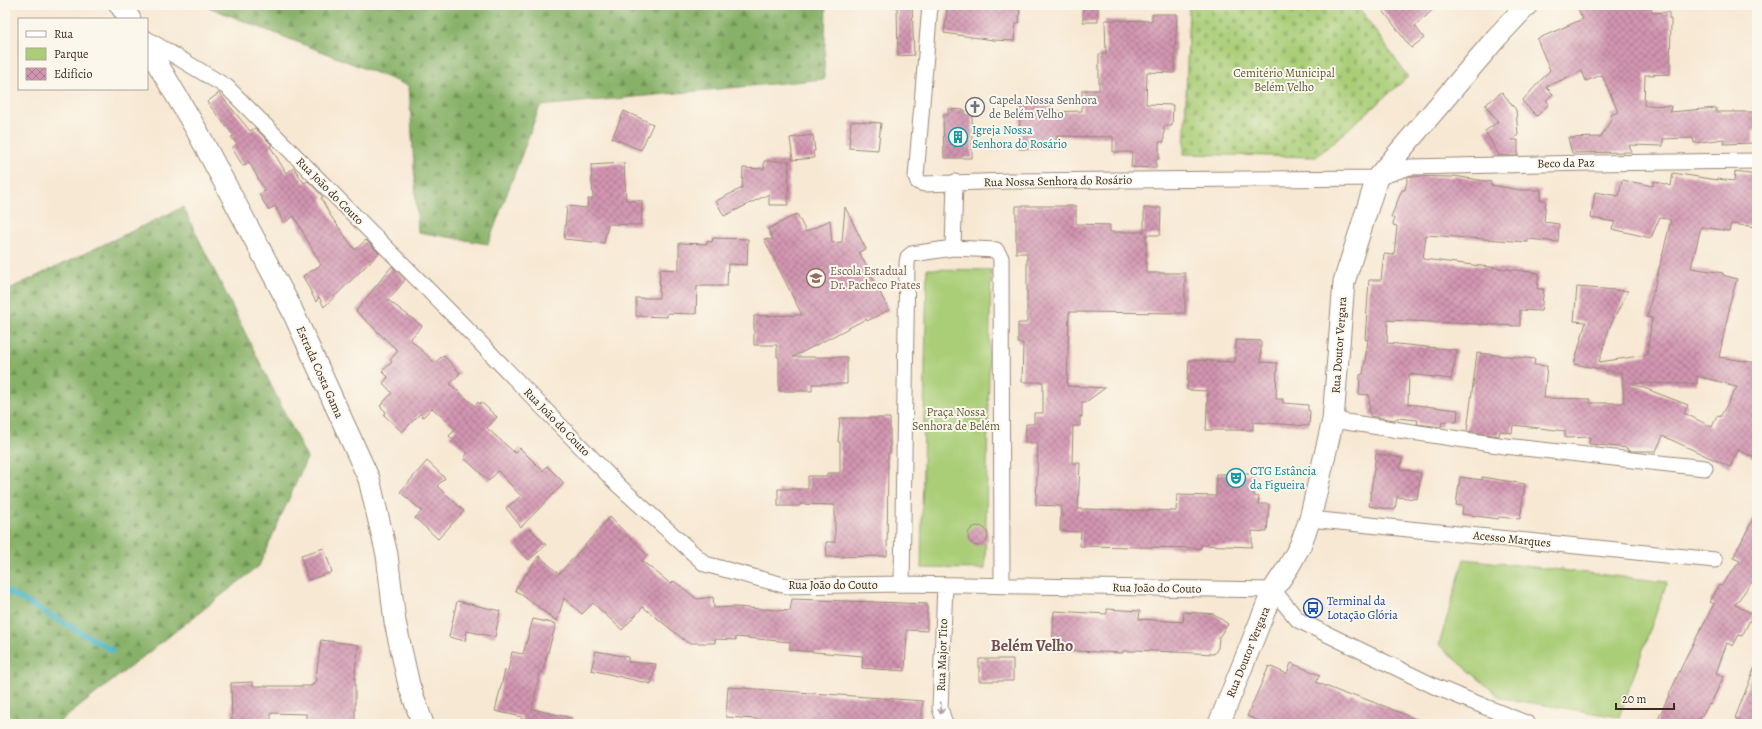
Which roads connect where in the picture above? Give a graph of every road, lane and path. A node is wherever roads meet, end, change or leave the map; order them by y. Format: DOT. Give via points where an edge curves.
graph roads {
  1 [pos="120,5"];
  2 [pos="930,5"];
  3 [pos="1527,5"];
  4 [pos="129,18"];
  5 [pos="148,40"];
  6 [pos="148,48"];
  7 [pos="1757,161"];
  8 [pos="1377,178"];
  9 [pos="955,182"];
  10 [pos="953,248"];
  11 [pos="1333,420"];
  12 [pos="1705,468"];
  13 [pos="1310,519"];
  14 [pos="1715,560"];
  15 [pos="902,584"];
  16 [pos="945,585"];
  17 [pos="1002,586"];
  18 [pos="1273,590"];
  19 [pos="423,724"];
  20 [pos="945,724"];
  21 [pos="1219,724"];
  22 [pos="1528,724"];
  1 -- 4 [label="main road"];
  2 -- 9 [label="street, Rua Nossa Senhora do Rosário" via="916,178 924,184"];
  3 -- 8 [label="main road, Rua Doutor Vergara"];
  5 -- 15 [label="street, Rua João do Couto" via="227,87 449,310 618,485 705,564 787,586"];
  6 -- 19 [label="main road, Estrada Costa Gama" via="196,129 291,308 369,479 387,555 395,622 409,685"];
  7 -- 8 [label="street, Beco da Paz" via="1410,167"];
  8 -- 9 [label="street, Rua Nossa Senhora do Rosário"];
  8 -- 11 [label="main road, Rua Doutor Vergara" via="1344,282"];
  9 -- 10 [label="street"];
  10 -- 15 [label="street" via="912,254 908,257 907,263"];
  10 -- 17 [label="street" via="996,250 1000,258"];
  11 -- 12 [label="street" via="1505,446"];
  11 -- 13 [label="main road, Rua Doutor Vergara"];
  13 -- 14 [label="street, Acesso Marques"];
  13 -- 18 [label="main road, Rua Doutor Vergara" via="1300,546"];
  15 -- 16 [label="street, Rua João do Couto"];
  16 -- 17 [label="street, Rua João do Couto"];
  16 -- 20 [label="street, Rua Major Tito, one-way" via="940,708"];
  17 -- 18 [label="street, Rua João do Couto"];
  18 -- 21 [label="main road, Rua Doutor Vergara"];
  18 -- 22 [label="street" via="1298,620 1436,687"];
}
